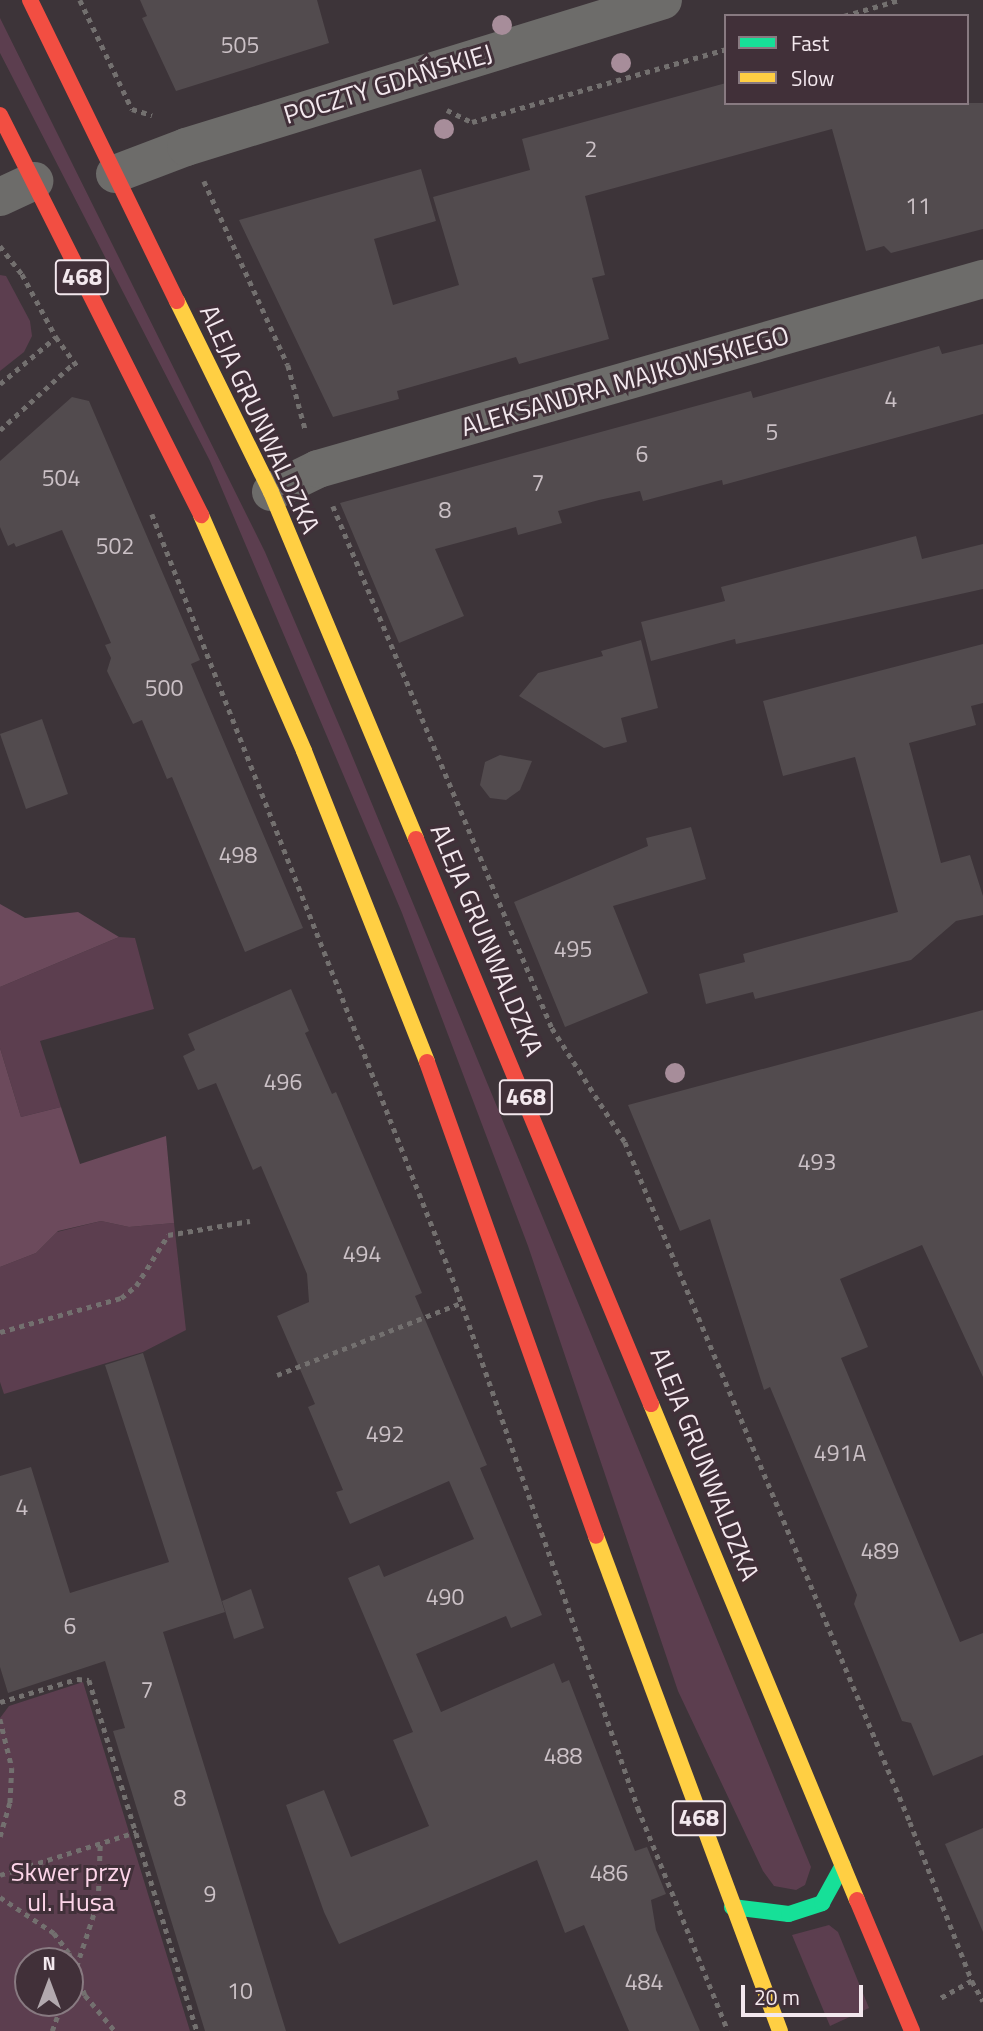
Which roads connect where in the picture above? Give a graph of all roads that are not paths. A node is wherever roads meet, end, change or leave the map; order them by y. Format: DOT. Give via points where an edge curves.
graph roads {
  1 [pos="30,0"];
  2 [pos="663,0"];
  3 [pos="0,115"];
  4 [pos="115,174"];
  5 [pos="17,189"];
  6 [pos="983,279"];
  7 [pos="271,492"];
  8 [pos="843,1865"];
  9 [pos="732,1908"];
  10 [pos="780,2031"];
  11 [pos="912,2031"];
  1 -- 4 [label="main road, ALEJA GRUNWALDZKA / 468"];
  2 -- 4 [label="street, POCZTY GDAŃSKIEJ" via="186,146"];
  3 -- 5 [label="main road, 468"];
  4 -- 7 [label="main road, ALEJA GRUNWALDZKA / 468"];
  5 -- 9 [label="main road, 468" via="204,521 304,751 447,1111 569,1464"];
  6 -- 7 [label="street, ALEKSANDRA MAJKOWSKIEGO" via="318,469"];
  7 -- 8 [label="main road, ALEJA GRUNWALDZKA / 468"];
  8 -- 9 [label="main road" via="822,1903 789,1914"];
  8 -- 11 [label="main road, ALEJA GRUNWALDZKA / 468"];
  9 -- 10 [label="main road, 468"];
}
